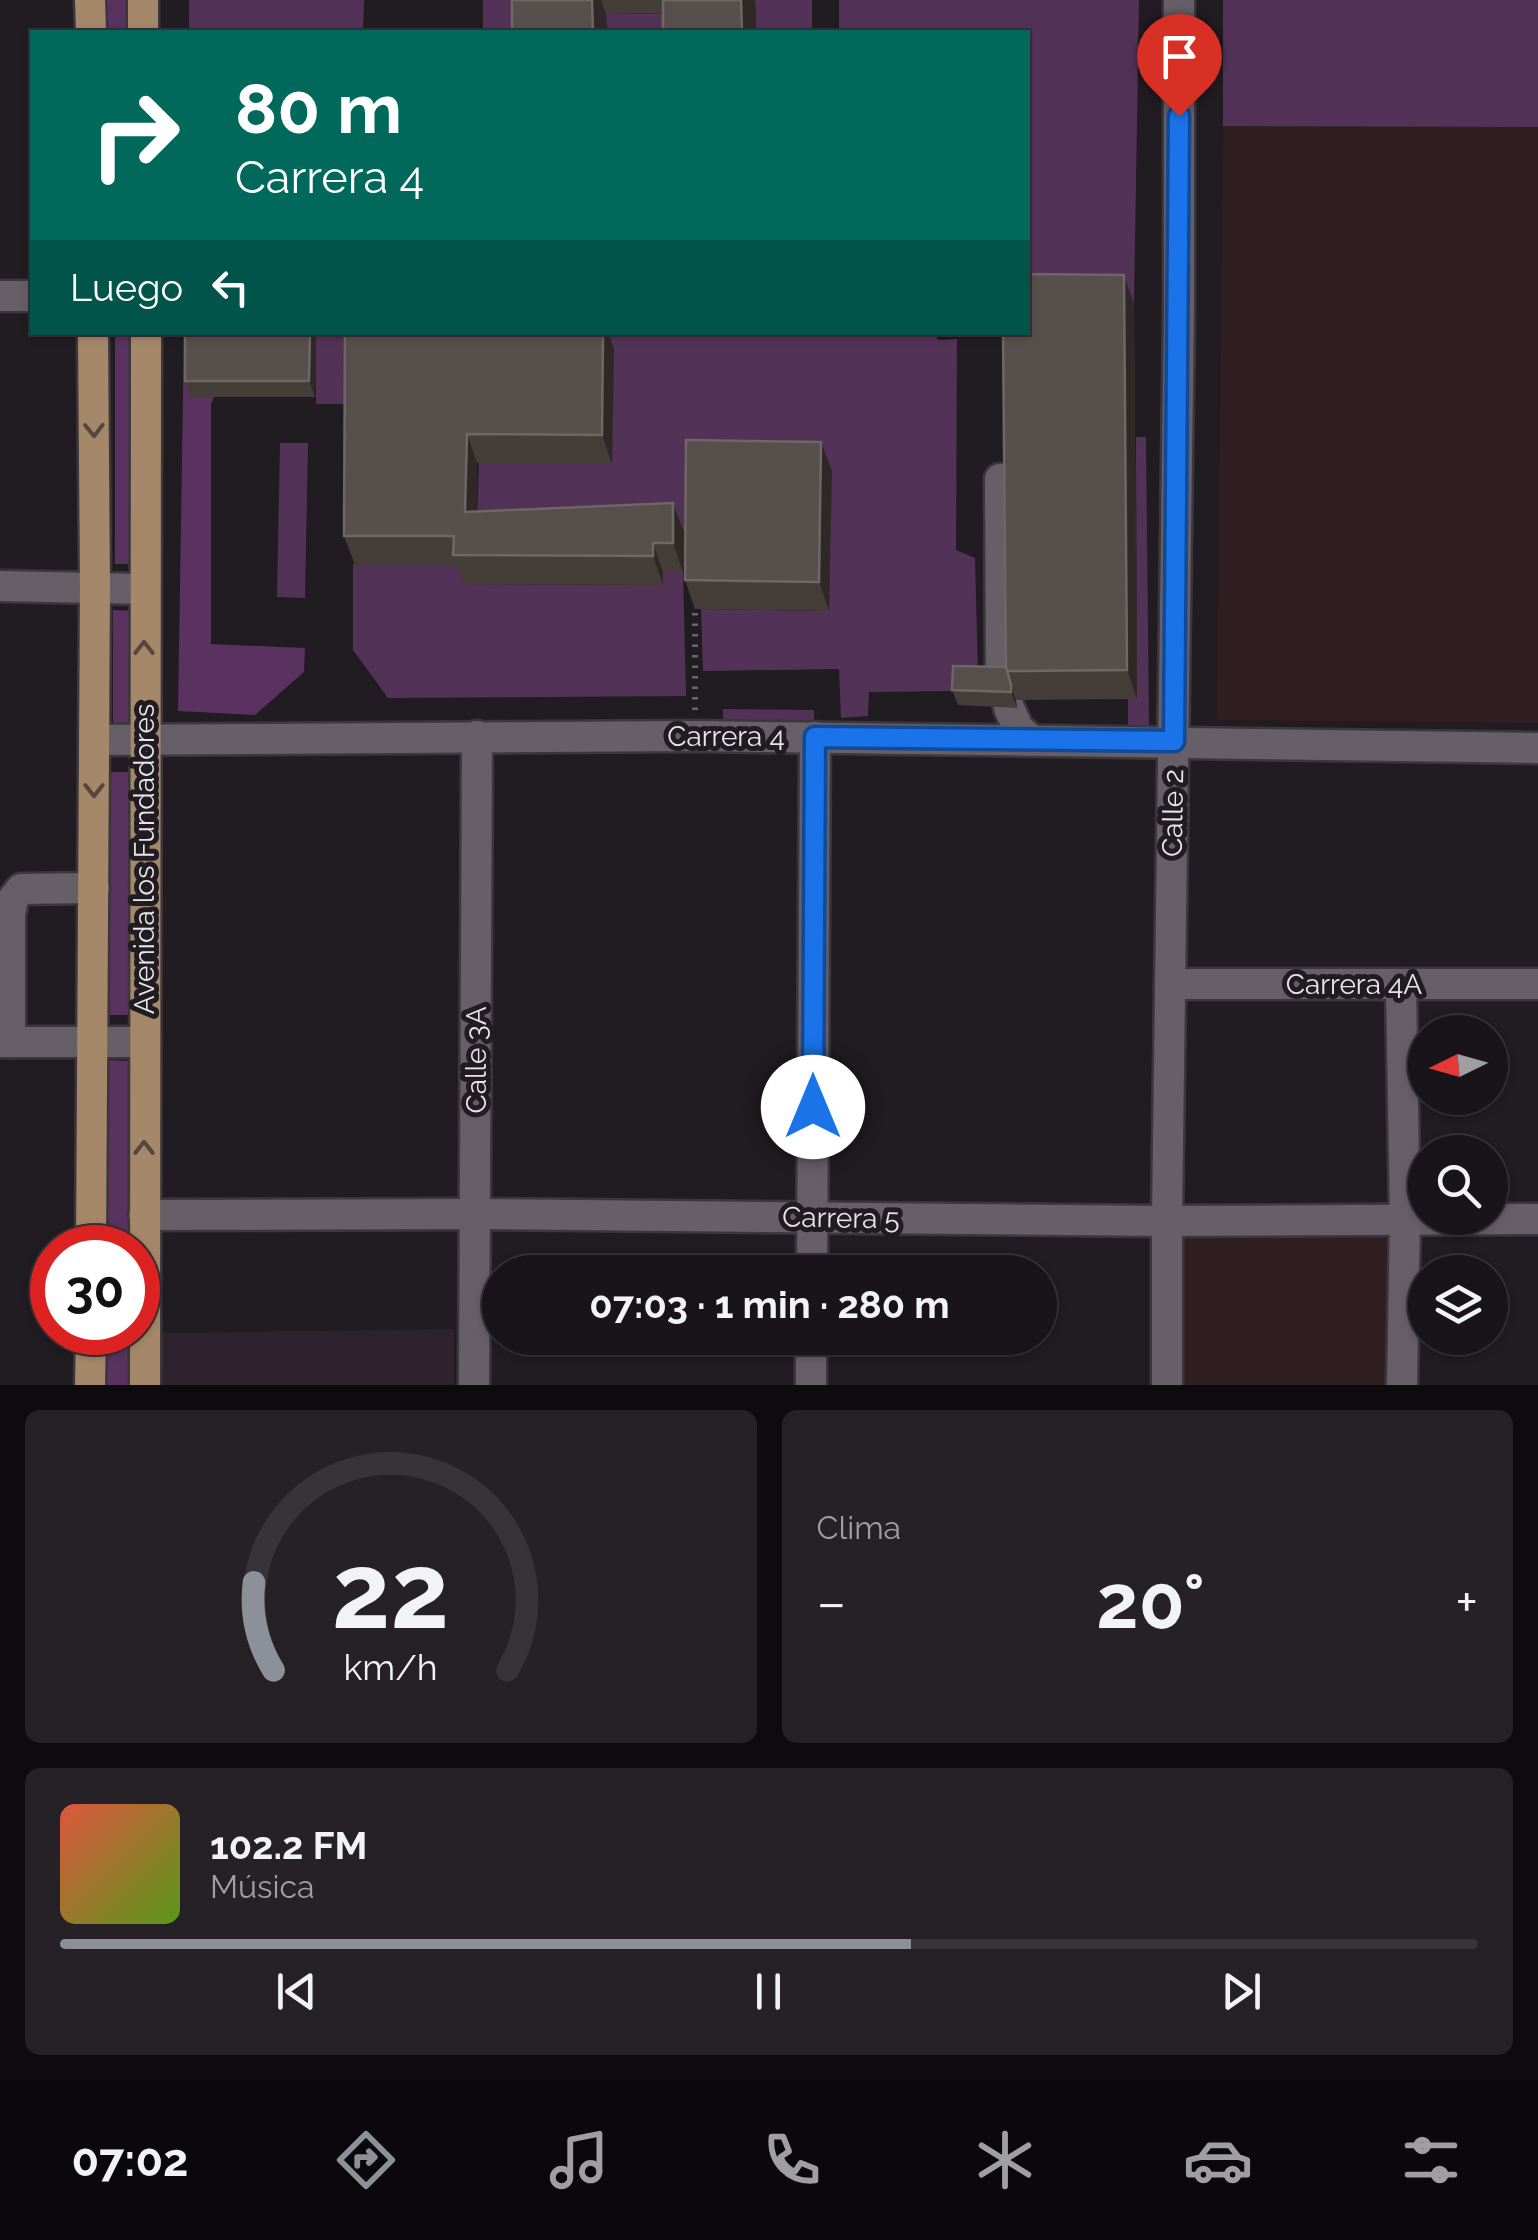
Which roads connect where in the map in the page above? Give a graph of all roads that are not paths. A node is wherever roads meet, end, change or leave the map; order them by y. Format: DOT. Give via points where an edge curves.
graph roads {
  1 [pos="90,0"];
  2 [pos="143,0"];
  3 [pos="1179,0"];
  4 [pos="90,30"];
  5 [pos="143,30"];
  6 [pos="0,296"];
  7 [pos="30,296"];
  8 [pos="93,335"];
  9 [pos="146,335"];
  10 [pos="1000,479"];
  11 [pos="0,586"];
  12 [pos="95,587"];
  13 [pos="144,589"];
  14 [pos="477,736"];
  15 [pos="815,737"];
  16 [pos="1030,739"];
  17 [pos="94,740"];
  18 [pos="144,740"];
  19 [pos="1174,741"];
  20 [pos="1538,748"];
  21 [pos="94,888"];
  22 [pos="1170,984"];
  23 [pos="1402,984"];
  24 [pos="1538,984"];
  25 [pos="5,1042"];
  26 [pos="93,1042"];
  27 [pos="145,1042"];
  28 [pos="475,1214"];
  29 [pos="144,1215"];
  30 [pos="812,1218"];
  31 [pos="1405,1219"];
  32 [pos="1538,1220"];
  33 [pos="1167,1221"];
  34 [pos="91,1225"];
  35 [pos="812,1255"];
  36 [pos="90,1355"];
  37 [pos="811,1355"];
  38 [pos="90,1385"];
  39 [pos="145,1385"];
  40 [pos="474,1385"];
  41 [pos="811,1385"];
  42 [pos="1167,1385"];
  43 [pos="1402,1385"];
  1 -- 4 [label="main road"];
  2 -- 5 [label="main road"];
  3 -- 19 [label="street, Calle 2"];
  6 -- 7 [label="street"];
  8 -- 12 [label="main road, Avenida los Fundadores, one-way"];
  9 -- 13 [label="main road, Avenida los Fundadores"];
  10 -- 16 [label="street" via="1005,695"];
  11 -- 12 [label="street"];
  12 -- 13 [label="street"];
  12 -- 17 [label="main road, Avenida los Fundadores"];
  18 -- 13 [label="main road, Avenida los Fundadores, one-way"];
  14 -- 15 [label="street, Carrera 4"];
  14 -- 18 [label="street, Carrera 4"];
  14 -- 28 [label="street, Calle 3A"];
  15 -- 16 [label="street, Carrera 4"];
  15 -- 30 [label="street"];
  16 -- 19 [label="street, Carrera 4"];
  17 -- 18 [label="street, Carrera 4"];
  17 -- 21 [label="main road, Avenida los Fundadores, one-way"];
  18 -- 27 [label="main road, Avenida los Fundadores"];
  19 -- 20 [label="street, Carrera 4"];
  19 -- 22 [label="street, Calle 2"];
  21 -- 25 [label="street" via="21,890 13,899"];
  21 -- 26 [label="main road, Avenida los Fundadores"];
  22 -- 23 [label="street, Carrera 4A"];
  22 -- 33 [label="street, Calle 2"];
  23 -- 24 [label="street, Carrera 4A"];
  23 -- 31 [label="street"];
  25 -- 26 [label="street"];
  26 -- 27 [label="street"];
  26 -- 34 [label="main road, Avenida los Fundadores"];
  29 -- 27 [label="main road, Avenida los Fundadores, one-way"];
  28 -- 29 [label="street, Carrera 5"];
  28 -- 30 [label="street, Carrera 5"];
  28 -- 40 [label="street, Calle 3A"];
  29 -- 39 [label="main road, Avenida los Fundadores"];
  30 -- 33 [label="street, Carrera 5"];
  30 -- 35 [label="street"];
  31 -- 32 [label="street, Carrera 5"];
  31 -- 33 [label="street, Carrera 5"];
  31 -- 43 [label="street"];
  33 -- 42 [label="street, Calle 2"];
  36 -- 38 [label="main road"];
  37 -- 41 [label="street"];
}
